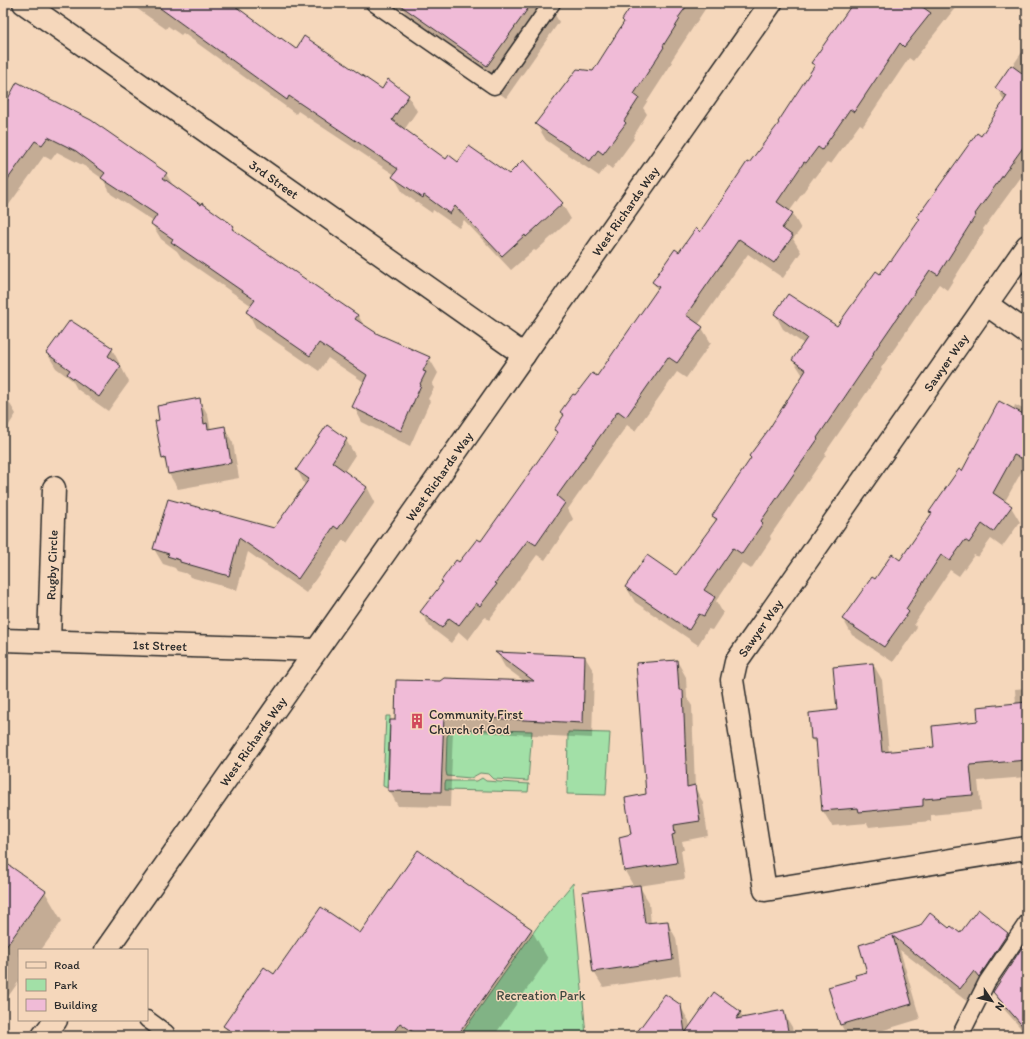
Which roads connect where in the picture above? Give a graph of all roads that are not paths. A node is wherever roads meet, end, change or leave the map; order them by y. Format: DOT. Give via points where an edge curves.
graph roads {
  1 [pos="24,3"];
  2 [pos="374,3"];
  3 [pos="552,3"];
  4 [pos="772,3"];
  5 [pos="1027,246"];
  6 [pos="986,304"];
  7 [pos="1027,333"];
  8 [pos="524,355"];
  9 [pos="54,488"];
  10 [pos="3,640"];
  11 [pos="49,641"];
  12 [pos="316,650"];
  13 [pos="1026,849"];
  14 [pos="1027,923"];
  15 [pos="107,949"];
  16 [pos="148,1020"];
  17 [pos="55,1021"];
  18 [pos="166,1033"];
  19 [pos="43,1036"];
  20 [pos="960,1036"];
  1 -- 8 [label="street, 3rd Street"];
  2 -- 3 [label="lane" via="494,86"];
  4 -- 8 [label="street, West Richards Way"];
  5 -- 6 [label="street, Sawyer Way"];
  6 -- 7 [label="street"];
  6 -- 13 [label="street, Sawyer Way" via="736,662 732,680 765,890"];
  8 -- 12 [label="street, West Richards Way"];
  9 -- 11 [label="street, Rugby Circle"];
  10 -- 11 [label="street, 1st Street"];
  11 -- 12 [label="street, 1st Street"];
  12 -- 15 [label="street, West Richards Way"];
  14 -- 20 [label="lane" via="987,982"];
  16 -- 18 [label="lane"];
  17 -- 19 [label="street"];
}
